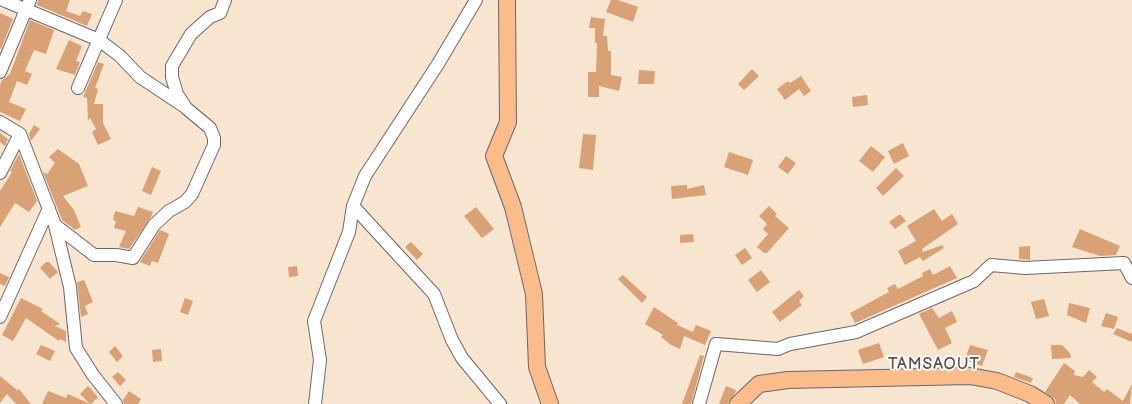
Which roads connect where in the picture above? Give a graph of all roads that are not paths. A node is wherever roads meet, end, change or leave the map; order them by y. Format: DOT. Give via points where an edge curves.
graph roads {
  1 [pos="3,0"];
  2 [pos="116,0"];
  3 [pos="225,0"];
  4 [pos="476,0"];
  5 [pos="507,0"];
  6 [pos="28,5"];
  7 [pos="99,40"];
  8 [pos="0,72"];
  9 [pos="78,88"];
  10 [pos="186,108"];
  11 [pos="0,122"];
  12 [pos="20,134"];
  13 [pos="0,173"];
  14 [pos="353,206"];
  15 [pos="49,208"];
  16 [pos="55,225"];
  17 [pos="1132,278"];
  18 [pos="0,318"];
  19 [pos="116,404"];
  20 [pos="315,404"];
  21 [pos="500,404"];
  22 [pos="550,404"];
  23 [pos="699,404"];
  24 [pos="738,404"];
  25 [pos="1046,404"];
  1 -- 6 [label="street"];
  2 -- 7 [label="street"];
  3 -- 10 [label="street" via="220,13 210,17 191,34 172,66 177,94"];
  4 -- 14 [label="street" via="365,176"];
  5 -- 22 [label="main road" via="508,122 494,156 513,207 534,294 537,368"];
  6 -- 7 [label="street"];
  6 -- 8 [label="street"];
  7 -- 9 [label="street"];
  7 -- 10 [label="street" via="140,77"];
  10 -- 16 [label="street" via="210,128 214,146 192,194 154,225 132,258 94,255"];
  11 -- 12 [label="street"];
  12 -- 13 [label="street"];
  12 -- 15 [label="street"];
  14 -- 20 [label="street" via="349,232 314,321 320,360"];
  14 -- 21 [label="street" via="434,294 462,358"];
  15 -- 16 [label="street"];
  15 -- 18 [label="street"];
  16 -- 19 [label="street" via="70,287 76,348"];
  17 -- 23 [label="street" via="1124,262 1025,268 992,265 974,281 856,332 778,349 716,344"];
  24 -- 25 [label="main road" via="759,384 769,382 970,376 1030,394"];
}
